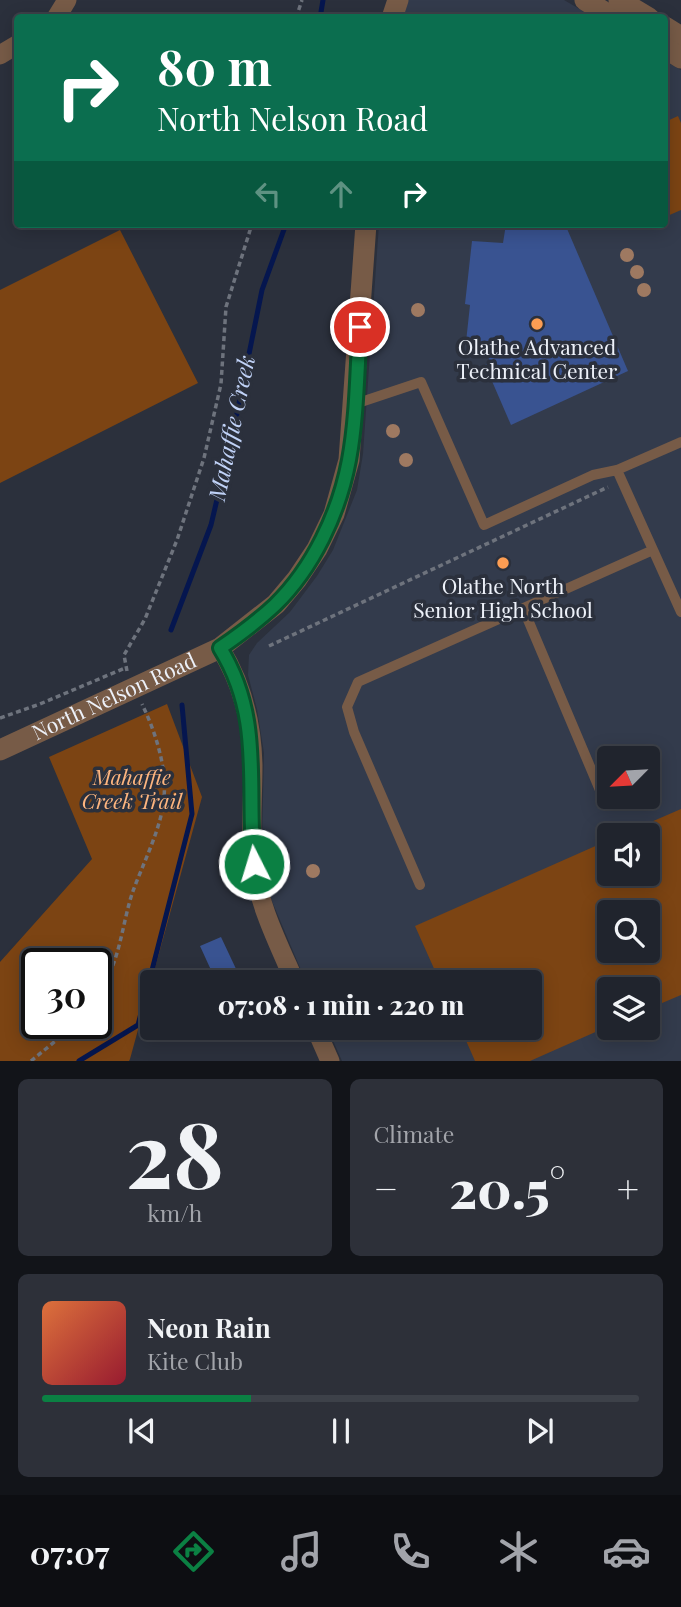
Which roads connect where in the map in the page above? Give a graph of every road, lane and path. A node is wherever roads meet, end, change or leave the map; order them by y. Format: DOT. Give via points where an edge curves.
graph roads {
  1 [pos="585,0"];
  2 [pos="619,0"];
  3 [pos="608,14"];
  4 [pos="642,14"];
  5 [pos="251,228"];
  6 [pos="366,228"];
  7 [pos="355,404"];
  8 [pos="681,442"];
  9 [pos="617,470"];
  10 [pos="653,550"];
  11 [pos="523,608"];
  12 [pos="681,612"];
  13 [pos="269,646"];
  14 [pos="220,648"];
  15 [pos="125,668"];
  16 [pos="135,689"];
  17 [pos="0,718"];
  18 [pos="0,750"];
  19 [pos="597,783"];
  20 [pos="420,885"];
  21 [pos="112,966"];
  22 [pos="290,970"];
  23 [pos="58,1039"];
  24 [pos="321,1040"];
  25 [pos="31,1061"];
  26 [pos="330,1061"];
  1 -- 3 [label="street"];
  2 -- 4 [label="street"];
  5 -- 15 [label="path" via="226,307 221,384 204,458 154,597 124,655"];
  6 -- 7 [label="street, North Nelson Road"];
  7 -- 9 [label="lane" via="421,382 484,525 593,475"];
  7 -- 14 [label="street, North Nelson Road" via="349,460 334,514 317,549 276,604"];
  8 -- 9 [label="lane"];
  9 -- 10 [label="lane"];
  9 -- 13 [label="path" via="609,487"];
  10 -- 11 [label="lane"];
  10 -- 12 [label="lane"];
  11 -- 19 [label="lane"];
  11 -- 20 [label="lane" via="358,682 351,694 347,707 354,732"];
  14 -- 16 [label="street, North Nelson Road"];
  14 -- 22 [label="street" via="234,670 245,705 253,764 251,832 259,892"];
  15 -- 16 [label="path"];
  15 -- 17 [label="path"];
  16 -- 18 [label="street, North Nelson Road"];
  16 -- 21 [label="path" via="160,754 164,799"];
  23 -- 25 [label="path"];
  24 -- 26 [label="street"];
}
